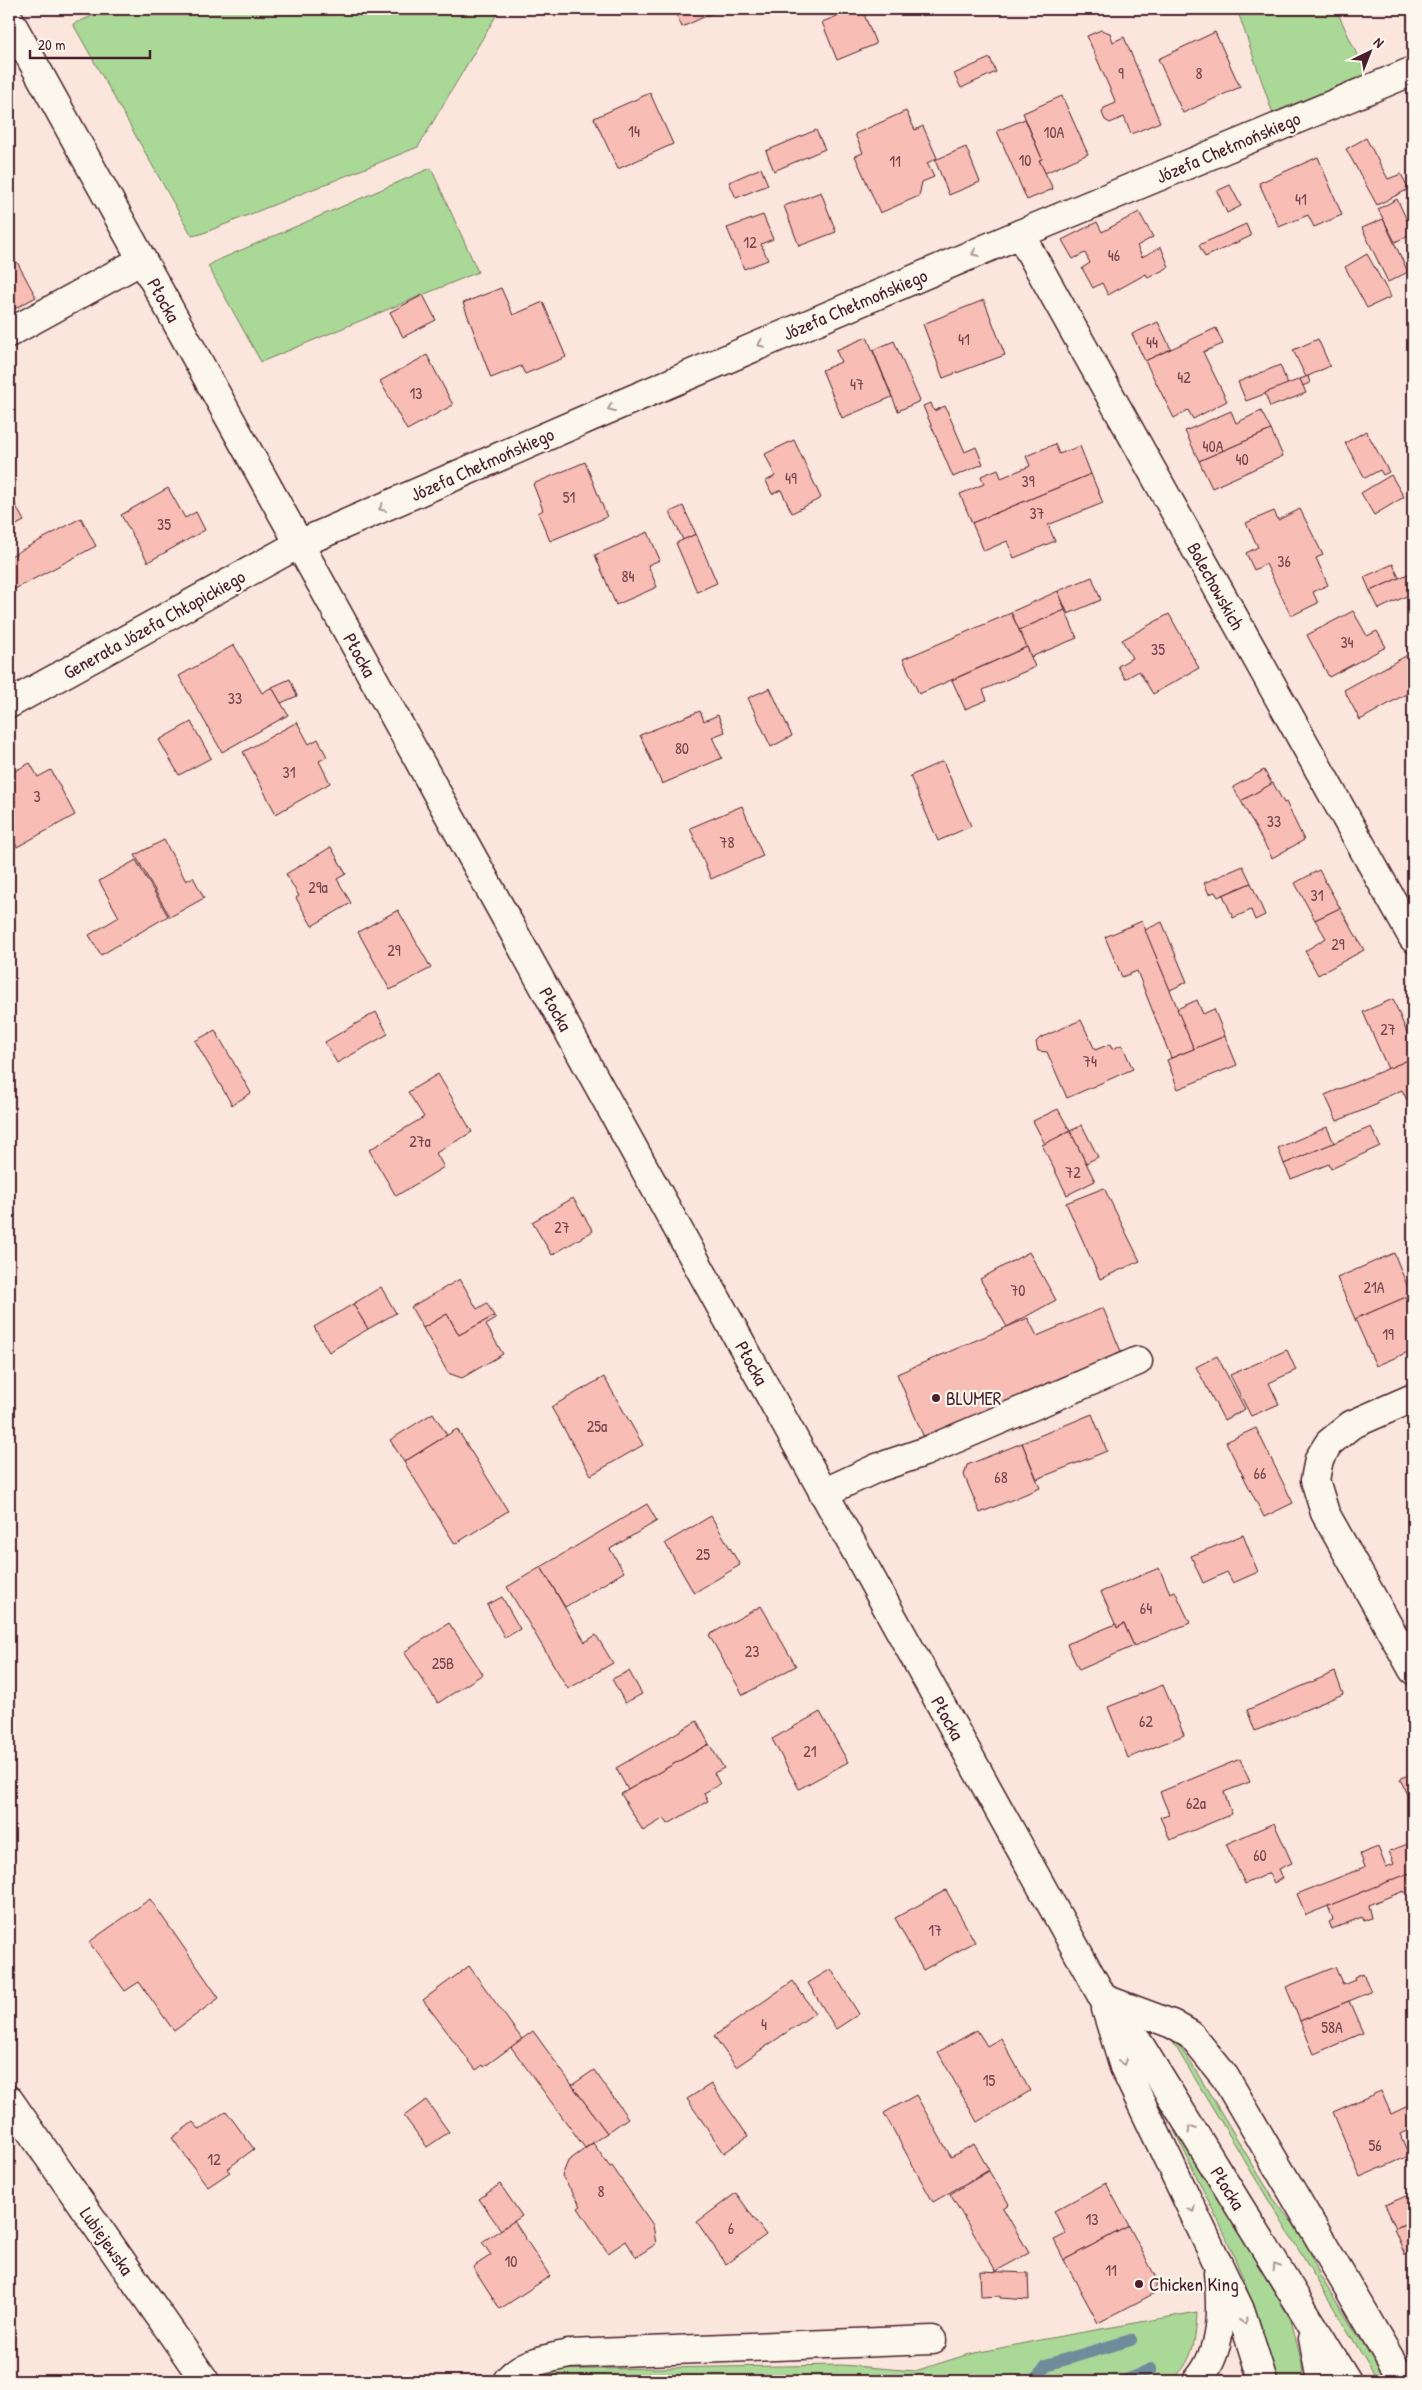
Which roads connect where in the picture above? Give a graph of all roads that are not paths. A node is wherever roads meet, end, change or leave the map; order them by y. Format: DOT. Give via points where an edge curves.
graph roads {
  1 [pos="13,37"];
  2 [pos="1413,71"];
  3 [pos="1020,234"];
  4 [pos="142,260"];
  5 [pos="9,333"];
  6 [pos="299,544"];
  7 [pos="9,704"];
  8 [pos="1413,938"];
  9 [pos="1138,1361"];
  10 [pos="1413,1398"];
  11 [pos="823,1493"];
  12 [pos="1413,1670"];
  13 [pos="1103,1998"];
  14 [pos="9,2100"];
  15 [pos="1216,2261"];
  16 [pos="1302,2308"];
  17 [pos="932,2340"];
  18 [pos="204,2381"];
  19 [pos="507,2381"];
  20 [pos="1197,2381"];
  21 [pos="1263,2381"];
  22 [pos="1321,2381"];
  23 [pos="1347,2381"];
  24 [pos="1403,2381"];
  1 -- 4 [label="street, Płocka"];
  2 -- 3 [label="street, Józefa Chełmońskiego"];
  3 -- 6 [label="street, Józefa Chełmońskiego, one-way"];
  3 -- 8 [label="street, Bolechowskich"];
  4 -- 5 [label="street"];
  4 -- 6 [label="street, Płocka"];
  6 -- 7 [label="street, Generała Józefa Chłopickiego"];
  6 -- 11 [label="street, Płocka"];
  9 -- 11 [label="street"];
  10 -- 12 [label="street" via="1351,1425 1329,1443 1319,1459 1315,1480 1325,1513"];
  11 -- 13 [label="street, Płocka"];
  13 -- 15 [label="street, Płocka, one-way" via="1124,2067"];
  16 -- 13 [label="street, Płocka, one-way" via="1133,2034"];
  13 -- 24 [label="street" via="1172,2024 1191,2035 1225,2077"];
  14 -- 18 [label="street, Lubiejewska"];
  15 -- 20 [label="street" via="1220,2298 1218,2336 1214,2353"];
  15 -- 21 [label="street, Płocka, one-way" via="1241,2312"];
  16 -- 22 [label="street" via="1317,2352"];
  16 -- 23 [label="street, Płocka"];
  17 -- 19 [label="street" via="569,2354 534,2362 515,2371"];
}
